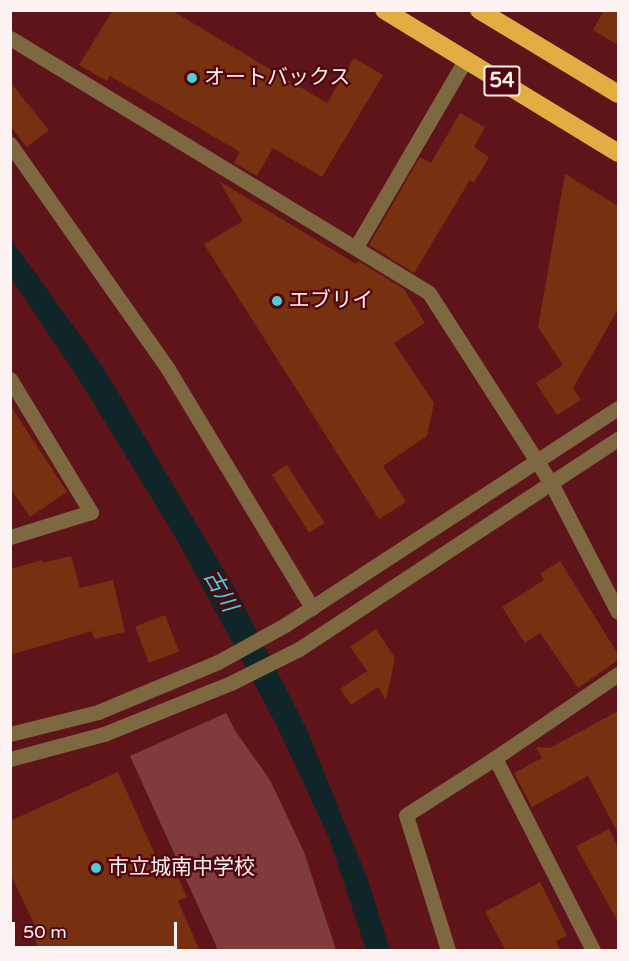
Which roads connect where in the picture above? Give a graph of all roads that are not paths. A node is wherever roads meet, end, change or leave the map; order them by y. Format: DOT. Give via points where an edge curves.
graph roads {
  1 [pos="384,10"];
  2 [pos="489,13"];
  3 [pos="10,38"];
  4 [pos="466,59"];
  5 [pos="618,94"];
  6 [pos="10,144"];
  7 [pos="618,153"];
  8 [pos="356,248"];
  9 [pos="10,379"];
  10 [pos="618,408"];
  11 [pos="618,439"];
  12 [pos="536,462"];
  13 [pos="551,483"];
  14 [pos="10,537"];
  15 [pos="312,609"];
  16 [pos="618,612"];
  17 [pos="618,674"];
  18 [pos="10,734"];
  19 [pos="495,758"];
  20 [pos="10,759"];
  21 [pos="448,951"];
  22 [pos="594,951"];
  1 -- 4 [label="highway, 54"];
  2 -- 5 [label="highway, 54"];
  3 -- 8 [label="street"];
  4 -- 7 [label="highway, 54"];
  4 -- 8 [label="street"];
  6 -- 15 [label="street" via="168,369"];
  8 -- 12 [label="street" via="429,292"];
  9 -- 14 [label="street" via="91,512"];
  10 -- 12 [label="street"];
  11 -- 13 [label="street"];
  12 -- 13 [label="street"];
  12 -- 15 [label="street"];
  13 -- 16 [label="street"];
  13 -- 20 [label="street" via="299,649 231,683 104,734"];
  15 -- 18 [label="street" via="218,662 98,712"];
  17 -- 19 [label="street"];
  19 -- 21 [label="street" via="406,815"];
  19 -- 22 [label="street"];
}
